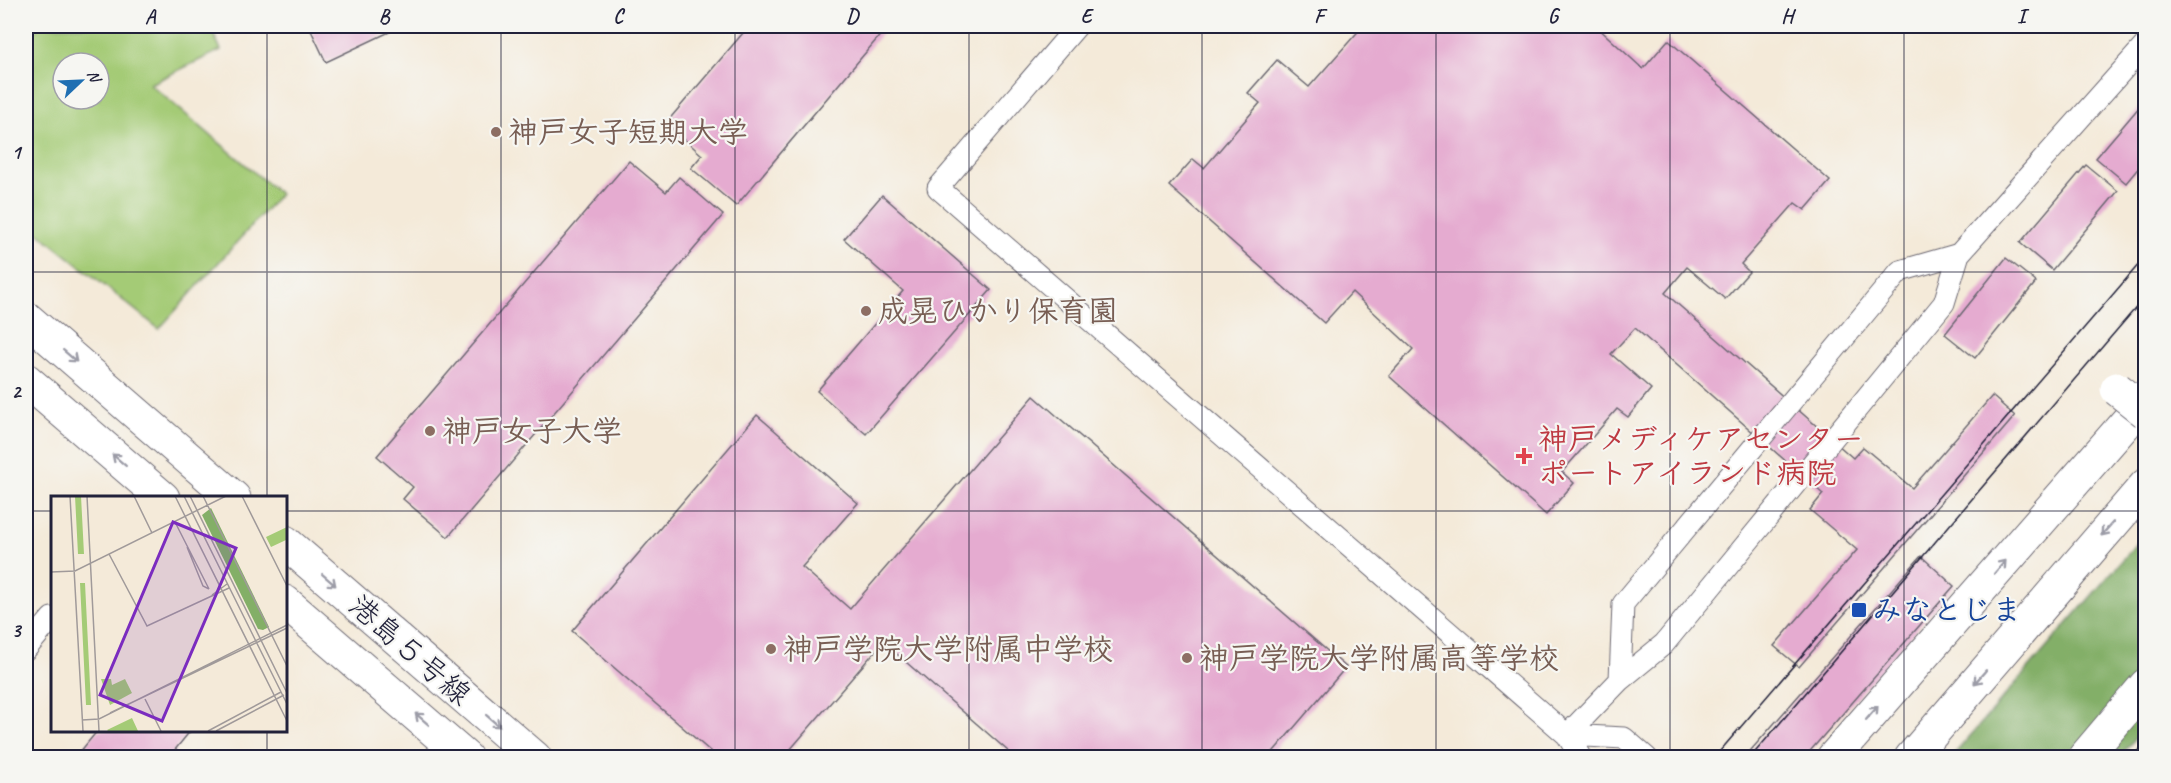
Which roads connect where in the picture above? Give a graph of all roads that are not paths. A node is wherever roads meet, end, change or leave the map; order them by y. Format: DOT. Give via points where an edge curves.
graph roads {
  1 [pos="1077,26"];
  2 [pos="2145,44"];
  3 [pos="1959,254"];
  4 [pos="26,318"];
  5 [pos="26,380"];
  6 [pos="2131,394"];
  7 [pos="2145,412"];
  8 [pos="2145,485"];
  9 [pos="159,496"];
  10 [pos="232,496"];
  11 [pos="286,543"];
  12 [pos="286,603"];
  13 [pos="51,619"];
  14 [pos="26,649"];
  15 [pos="1620,680"];
  16 [pos="2145,685"];
  17 [pos="1566,735"];
  18 [pos="466,758"];
  19 [pos="535,758"];
  20 [pos="1581,758"];
  21 [pos="1647,758"];
  22 [pos="1833,758"];
  23 [pos="1911,758"];
  24 [pos="2084,758"];
  1 -- 17 [label="lane" via="938,189"];
  2 -- 3 [label="lane"];
  3 -- 15 [label="lane" via="1944,303 1664,644"];
  3 -- 15 [label="lane" via="1899,272 1623,604"];
  4 -- 10 [label="street, one-way"];
  9 -- 5 [label="street, one-way"];
  6 -- 7 [label="street, bridge"];
  22 -- 6 [label="street, one-way"];
  8 -- 23 [label="street, one-way"];
  11 -- 19 [label="street, 港島５号線, one-way"];
  18 -- 12 [label="street, 港島５号線, one-way"];
  13 -- 14 [label="lane"];
  15 -- 17 [label="lane"];
  16 -- 24 [label="street"];
  17 -- 20 [label="lane"];
  17 -- 21 [label="lane" via="1624,738"];
}
